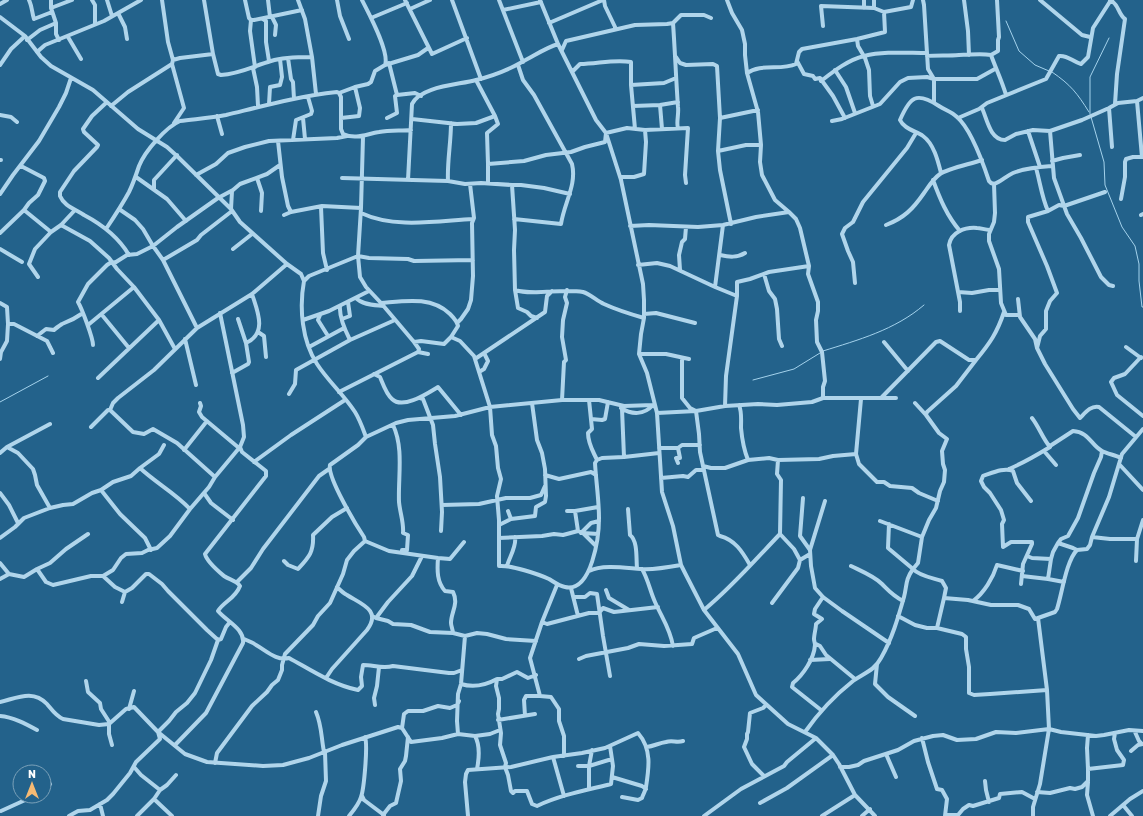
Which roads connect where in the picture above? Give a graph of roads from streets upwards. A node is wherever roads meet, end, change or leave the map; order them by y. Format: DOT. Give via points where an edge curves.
graph roads {
  1 [pos="7,0"];
  2 [pos="29,0"];
  3 [pos="51,0"];
  4 [pos="72,0"];
  5 [pos="92,0"];
  6 [pos="107,0"];
  7 [pos="141,0"];
  8 [pos="162,0"];
  9 [pos="204,0"];
  10 [pos="245,0"];
  11 [pos="268,0"];
  12 [pos="298,0"];
  13 [pos="337,0"];
  14 [pos="362,0"];
  15 [pos="430,0"];
  16 [pos="452,0"];
  17 [pos="499,0"];
  18 [pos="603,0"];
  19 [pos="727,0"];
  20 [pos="864,0"];
  21 [pos="874,0"];
  22 [pos="913,0"];
  23 [pos="923,0"];
  24 [pos="964,0"];
  25 [pos="997,0"];
  26 [pos="1040,0"];
  27 [pos="1110,0"];
  28 [pos="540,1"];
  29 [pos="406,2"];
  30 [pos="0,4"];
  31 [pos="864,8"];
  32 [pos="874,8"];
  33 [pos="278,9"];
  34 [pos="52,10"];
  35 [pos="302,10"];
  36 [pos="410,10"];
  37 [pos="503,10"];
  38 [pos="884,12"];
  39 [pos="118,13"];
  40 [pos="278,15"];
  41 [pos="0,16"];
  42 [pos="112,16"];
  43 [pos="271,17"];
  44 [pos="263,18"];
  45 [pos="371,18"];
  46 [pos="711,18"];
  47 [pos="251,20"];
  48 [pos="56,23"];
  49 [pos="550,23"];
  50 [pos="673,23"];
  51 [pos="95,24"];
  52 [pos="823,26"];
  53 [pos="616,29"];
  54 [pos="275,35"];
  55 [pos="68,37"];
  56 [pos="1090,37"];
  57 [pos="26,38"];
  58 [pos="467,38"];
  59 [pos="127,39"];
  60 [pos="349,39"];
  61 [pos="857,39"];
  62 [pos="59,40"];
  63 [pos="558,44"];
  64 [pos="428,48"];
  65 [pos="562,50"];
  66 [pos="36,52"];
  67 [pos="214,54"];
  68 [pos="927,55"];
  69 [pos="969,55"];
  70 [pos="991,55"];
  71 [pos="864,56"];
  72 [pos="311,57"];
  73 [pos="676,57"];
  74 [pos="288,58"];
  75 [pos="81,59"];
  76 [pos="280,59"];
  77 [pos="269,61"];
  78 [pos="797,61"];
  79 [pos="172,62"];
  80 [pos="523,62"];
  81 [pos="0,64"];
  82 [pos="387,64"];
  83 [pos="518,64"];
  84 [pos="254,67"];
  85 [pos="995,69"];
  86 [pos="835,70"];
  87 [pos="572,72"];
  88 [pos="747,73"];
  89 [pos="71,78"];
  90 [pos="676,78"];
  91 [pos="934,78"];
  92 [pos="482,79"];
  93 [pos="476,80"];
  94 [pos="821,81"];
  95 [pos="631,85"];
  96 [pos="355,87"];
  97 [pos="339,93"];
  98 [pos="316,94"];
  99 [pos="397,95"];
  100 [pos="308,96"];
  101 [pos="421,96"];
  102 [pos="1006,96"];
  103 [pos="1143,98"];
  104 [pos="294,99"];
  105 [pos="1138,101"];
  106 [pos="107,102"];
  107 [pos="678,102"];
  108 [pos="934,102"];
  109 [pos="269,104"];
  110 [pos="1115,104"];
  111 [pos="660,105"];
  112 [pos="111,106"];
  113 [pos="258,106"];
  114 [pos="633,106"];
  115 [pos="873,106"];
  116 [pos="982,108"];
  117 [pos="1109,108"];
  118 [pos="758,110"];
  119 [pos="855,114"];
  120 [pos="0,115"];
  121 [pos="217,116"];
  122 [pos="495,116"];
  123 [pos="303,118"];
  124 [pos="341,118"];
  125 [pos="386,118"];
  126 [pos="720,118"];
  127 [pos="845,118"];
  128 [pos="958,118"];
  129 [pos="412,119"];
  130 [pos="832,121"];
  131 [pos="17,122"];
  132 [pos="450,123"];
  133 [pos="174,124"];
  134 [pos="678,128"];
  135 [pos="635,129"];
  136 [pos="662,129"];
  137 [pos="411,130"];
  138 [pos="645,130"];
  139 [pos="1028,131"];
  140 [pos="1050,131"];
  141 [pos="606,133"];
  142 [pos="916,133"];
  143 [pos="222,134"];
  144 [pos="1142,135"];
  145 [pos="348,136"];
  146 [pos="363,137"];
  147 [pos="305,139"];
  148 [pos="156,140"];
  149 [pos="293,140"];
  150 [pos="278,141"];
  151 [pos="761,145"];
  152 [pos="1112,147"];
  153 [pos="718,151"];
  154 [pos="565,152"];
  155 [pos="177,155"];
  156 [pos="1080,155"];
  157 [pos="1142,157"];
  158 [pos="982,160"];
  159 [pos="488,164"];
  160 [pos="1052,164"];
  161 [pos="280,165"];
  162 [pos="21,166"];
  163 [pos="1038,167"];
  164 [pos="941,173"];
  165 [pos="196,175"];
  166 [pos="136,177"];
  167 [pos="257,178"];
  168 [pos="342,178"];
  169 [pos="362,179"];
  170 [pos="408,180"];
  171 [pos="620,180"];
  172 [pos="933,180"];
  173 [pos="448,181"];
  174 [pos="488,183"];
  175 [pos="686,183"];
  176 [pos="470,184"];
  177 [pos="994,184"];
  178 [pos="512,186"];
  179 [pos="154,189"];
  180 [pos="233,190"];
  181 [pos="1105,192"];
  182 [pos="0,194"];
  183 [pos="570,194"];
  184 [pos="218,198"];
  185 [pos="1121,199"];
  186 [pos="1064,206"];
  187 [pos="321,207"];
  188 [pos="119,209"];
  189 [pos="24,210"];
  190 [pos="75,210"];
  191 [pos="231,210"];
  192 [pos="261,211"];
  193 [pos="361,211"];
  194 [pos="1048,211"];
  195 [pos="291,212"];
  196 [pos="789,212"];
  197 [pos="284,215"];
  198 [pos="514,218"];
  199 [pos="473,219"];
  200 [pos="186,221"];
  201 [pos="730,224"];
  202 [pos="61,225"];
  203 [pos="723,225"];
  204 [pos="886,225"];
  205 [pos="630,226"];
  206 [pos="686,227"];
  207 [pos="106,229"];
  208 [pos="990,230"];
  209 [pos="960,231"];
  210 [pos="52,232"];
  211 [pos="0,233"];
  212 [pos="252,234"];
  213 [pos="152,246"];
  214 [pos="0,249"];
  215 [pos="233,249"];
  216 [pos="745,253"];
  217 [pos="129,254"];
  218 [pos="720,255"];
  219 [pos="358,256"];
  220 [pos="163,260"];
  221 [pos="472,260"];
  222 [pos="22,262"];
  223 [pos="112,263"];
  224 [pos="288,264"];
  225 [pos="638,265"];
  226 [pos="809,266"];
  227 [pos="327,270"];
  228 [pos="680,270"];
  229 [pos="764,274"];
  230 [pos="38,277"];
  231 [pos="304,281"];
  232 [pos="855,283"];
  233 [pos="1113,286"];
  234 [pos="134,287"];
  235 [pos="715,287"];
  236 [pos="515,290"];
  237 [pos="567,290"];
  238 [pos="1000,290"];
  239 [pos="369,291"];
  240 [pos="552,291"];
  241 [pos="958,292"];
  242 [pos="252,294"];
  243 [pos="736,296"];
  244 [pos="356,298"];
  245 [pos="1018,298"];
  246 [pos="348,302"];
  247 [pos="0,303"];
  248 [pos="382,304"];
  249 [pos="340,306"];
  250 [pos="960,311"];
  251 [pos="1004,312"];
  252 [pos="83,313"];
  253 [pos="220,313"];
  254 [pos="102,315"];
  255 [pos="320,315"];
  256 [pos="1020,315"];
  257 [pos="644,316"];
  258 [pos="537,318"];
  259 [pos="238,319"];
  260 [pos="342,319"];
  261 [pos="159,320"];
  262 [pos="303,320"];
  263 [pos="395,320"];
  264 [pos="458,322"];
  265 [pos="695,323"];
  266 [pos="8,324"];
  267 [pos="88,325"];
  268 [pos="197,328"];
  269 [pos="344,328"];
  270 [pos="258,332"];
  271 [pos="36,336"];
  272 [pos="328,336"];
  273 [pos="451,337"];
  274 [pos="185,340"];
  275 [pos="350,340"];
  276 [pos="246,342"];
  277 [pos="414,342"];
  278 [pos="884,342"];
  279 [pos="93,345"];
  280 [pos="782,346"];
  281 [pos="1126,346"];
  282 [pos="309,347"];
  283 [pos="129,348"];
  284 [pos="1037,348"];
  285 [pos="175,349"];
  286 [pos="418,352"];
  287 [pos="53,353"];
  288 [pos="484,353"];
  289 [pos="428,354"];
  290 [pos="640,354"];
  291 [pos="266,357"];
  292 [pos="682,358"];
  293 [pos="1142,358"];
  294 [pos="0,359"];
  295 [pos="475,359"];
  296 [pos="690,359"];
  297 [pos="316,360"];
  298 [pos="976,360"];
  299 [pos="908,371"];
  300 [pos="232,372"];
  301 [pos="478,372"];
  302 [pos="374,374"];
  303 [pos="98,378"];
  304 [pos="196,386"];
  305 [pos="339,392"];
  306 [pos="289,394"];
  307 [pos="882,396"];
  308 [pos="420,398"];
  309 [pos="823,398"];
  310 [pos="896,398"];
  311 [pos="861,399"];
  312 [pos="345,400"];
  313 [pos="562,400"];
  314 [pos="589,400"];
  315 [pos="200,403"];
  316 [pos="532,403"];
  317 [pos="609,403"];
  318 [pos="915,403"];
  319 [pos="739,405"];
  320 [pos="654,406"];
  321 [pos="725,406"];
  322 [pos="490,407"];
  323 [pos="622,409"];
  324 [pos="110,410"];
  325 [pos="696,411"];
  326 [pos="657,413"];
  327 [pos="461,415"];
  328 [pos="926,415"];
  329 [pos="1143,416"];
  330 [pos="432,418"];
  331 [pos="1032,418"];
  332 [pos="591,420"];
  333 [pos="208,421"];
  334 [pos="50,424"];
  335 [pos="393,424"];
  336 [pos="92,427"];
  337 [pos="1143,429"];
  338 [pos="366,437"];
  339 [pos="1136,437"];
  340 [pos="164,445"];
  341 [pos="700,445"];
  342 [pos="1050,446"];
  343 [pos="7,447"];
  344 [pos="240,447"];
  345 [pos="659,448"];
  346 [pos="678,448"];
  347 [pos="184,450"];
  348 [pos="1044,451"];
  349 [pos="1102,451"];
  350 [pos="0,453"];
  351 [pos="659,453"];
  352 [pos="856,454"];
  353 [pos="624,457"];
  354 [pos="1121,458"];
  355 [pos="597,460"];
  356 [pos="748,460"];
  357 [pos="778,460"];
  358 [pos="254,462"];
  359 [pos="678,464"];
  360 [pos="1119,464"];
  361 [pos="1056,465"];
  362 [pos="140,468"];
  363 [pos="703,468"];
  364 [pos="329,469"];
  365 [pos="1009,469"];
  366 [pos="545,475"];
  367 [pos="596,475"];
  368 [pos="215,477"];
  369 [pos="661,478"];
  370 [pos="546,482"];
  371 [pos="101,490"];
  372 [pos="1143,490"];
  373 [pos="0,493"];
  374 [pos="204,493"];
  375 [pos="803,498"];
  376 [pos="498,500"];
  377 [pos="825,501"];
  378 [pos="938,501"];
  379 [pos="1031,501"];
  380 [pos="442,505"];
  381 [pos="598,507"];
  382 [pos="50,508"];
  383 [pos="346,508"];
  384 [pos="190,509"];
  385 [pos="628,509"];
  386 [pos="508,511"];
  387 [pos="567,511"];
  388 [pos="575,511"];
  389 [pos="510,519"];
  390 [pos="233,520"];
  391 [pos="1143,520"];
  392 [pos="599,521"];
  393 [pos="880,521"];
  394 [pos="18,523"];
  395 [pos="499,524"];
  396 [pos="889,524"];
  397 [pos="441,531"];
  398 [pos="1139,531"];
  399 [pos="580,532"];
  400 [pos="88,534"];
  401 [pos="598,534"];
  402 [pos="780,534"];
  403 [pos="1143,535"];
  404 [pos="1003,536"];
  405 [pos="515,537"];
  406 [pos="922,537"];
  407 [pos="1092,537"];
  408 [pos="0,538"];
  409 [pos="499,538"];
  410 [pos="1137,540"];
  411 [pos="365,541"];
  412 [pos="464,542"];
  413 [pos="1011,542"];
  414 [pos="1058,543"];
  415 [pos="596,546"];
  416 [pos="151,550"];
  417 [pos="1077,550"];
  418 [pos="399,552"];
  419 [pos="810,552"];
  420 [pos="422,556"];
  421 [pos="1027,556"];
  422 [pos="438,558"];
  423 [pos="1051,559"];
  424 [pos="800,560"];
  425 [pos="284,561"];
  426 [pos="1136,561"];
  427 [pos="0,562"];
  428 [pos="681,565"];
  429 [pos="750,565"];
  430 [pos="506,566"];
  431 [pos="851,566"];
  432 [pos="593,567"];
  433 [pos="37,569"];
  434 [pos="639,569"];
  435 [pos="913,569"];
  436 [pos="1023,571"];
  437 [pos="9,574"];
  438 [pos="103,576"];
  439 [pos="1022,576"];
  440 [pos="0,579"];
  441 [pos="1048,579"];
  442 [pos="237,582"];
  443 [pos="1064,582"];
  444 [pos="1021,584"];
  445 [pos="558,585"];
  446 [pos="337,587"];
  447 [pos="571,588"];
  448 [pos="606,590"];
  449 [pos="125,592"];
  450 [pos="574,597"];
  451 [pos="823,597"];
  452 [pos="944,598"];
  453 [pos="902,600"];
  454 [pos="973,601"];
  455 [pos="122,602"];
  456 [pos="772,603"];
  457 [pos="658,607"];
  458 [pos="629,610"];
  459 [pos="704,610"];
  460 [pos="599,613"];
  461 [pos="578,616"];
  462 [pos="898,616"];
  463 [pos="374,617"];
  464 [pos="1038,618"];
  465 [pos="230,622"];
  466 [pos="542,622"];
  467 [pos="717,628"];
  468 [pos="937,628"];
  469 [pos="453,633"];
  470 [pos="465,636"];
  471 [pos="244,639"];
  472 [pos="218,640"];
  473 [pos="536,641"];
  474 [pos="889,643"];
  475 [pos="816,644"];
  476 [pos="673,646"];
  477 [pos="606,652"];
  478 [pos="830,658"];
  479 [pos="284,659"];
  480 [pos="579,659"];
  481 [pos="810,660"];
  482 [pos="877,664"];
  483 [pos="379,667"];
  484 [pos="462,670"];
  485 [pos="536,675"];
  486 [pos="610,676"];
  487 [pos="326,678"];
  488 [pos="497,679"];
  489 [pos="855,679"];
  490 [pos="86,681"];
  491 [pos="461,684"];
  492 [pos="1047,690"];
  493 [pos="134,691"];
  494 [pos="540,696"];
  495 [pos="459,701"];
  496 [pos="0,702"];
  497 [pos="375,705"];
  498 [pos="766,705"];
  499 [pos="129,709"];
  500 [pos="821,710"];
  501 [pos="316,712"];
  502 [pos="535,714"];
  503 [pos="0,716"];
  504 [pos="525,716"];
  505 [pos="915,716"];
  506 [pos="498,720"];
  507 [pos="109,724"];
  508 [pos="402,728"];
  509 [pos="1049,729"];
  510 [pos="37,730"];
  511 [pos="500,730"];
  512 [pos="1143,731"];
  513 [pos="158,732"];
  514 [pos="805,732"];
  515 [pos="1135,732"];
  516 [pos="1115,733"];
  517 [pos="458,734"];
  518 [pos="1088,735"];
  519 [pos="475,736"];
  520 [pos="366,737"];
  521 [pos="408,737"];
  522 [pos="816,738"];
  523 [pos="922,738"];
  524 [pos="683,741"];
  525 [pos="1142,744"];
  526 [pos="112,745"];
  527 [pos="175,746"];
  528 [pos="610,746"];
  529 [pos="647,747"];
  530 [pos="592,750"];
  531 [pos="1131,751"];
  532 [pos="324,752"];
  533 [pos="886,754"];
  534 [pos="833,755"];
  535 [pos="564,756"];
  536 [pos="553,758"];
  537 [pos="612,759"];
  538 [pos="215,763"];
  539 [pos="578,766"];
  540 [pos="589,766"];
  541 [pos="134,767"];
  542 [pos="505,767"];
  543 [pos="840,767"];
  544 [pos="477,769"];
  545 [pos="1088,770"];
  546 [pos="176,775"];
  547 [pos="764,776"];
  548 [pos="612,777"];
  549 [pos="896,777"];
  550 [pos="985,781"];
  551 [pos="1088,781"];
  552 [pos="589,789"];
  553 [pos="646,789"];
  554 [pos="160,790"];
  555 [pos="1143,791"];
  556 [pos="1037,792"];
  557 [pos="855,795"];
  558 [pos="362,796"];
  559 [pos="564,796"];
  560 [pos="622,797"];
  561 [pos="154,799"];
  562 [pos="1035,799"];
  563 [pos="989,802"];
  564 [pos="760,803"];
  565 [pos="13,804"];
  566 [pos="100,804"];
  567 [pos="1123,805"];
  568 [pos="0,809"];
  569 [pos="870,809"];
  570 [pos="384,815"];
  571 [pos="2,816"];
  572 [pos="69,816"];
  573 [pos="103,816"];
  574 [pos="137,816"];
  575 [pos="172,816"];
  576 [pos="318,816"];
  577 [pos="349,816"];
  578 [pos="468,816"];
  579 [pos="704,816"];
  580 [pos="822,816"];
  581 [pos="862,816"];
  582 [pos="875,816"];
  583 [pos="946,816"];
  584 [pos="1033,816"];
  585 [pos="1093,816"];
  586 [pos="1110,816"];
  587 [pos="1132,816"];
  1 -- 30 [label="street"];
  2 -- 34 [label="street" via="34,19"];
  3 -- 34 [label="street"];
  4 -- 34 [label="street"];
  5 -- 51 [label="street" via="95,5"];
  6 -- 42 [label="street"];
  7 -- 39 [label="street"];
  8 -- 79 [label="street"];
  9 -- 67 [label="street"];
  10 -- 47 [label="street" via="248,18"];
  11 -- 43 [label="street"];
  12 -- 35 [label="street"];
  13 -- 60 [label="street"];
  14 -- 45 [label="street"];
  15 -- 36 [label="street"];
  16 -- 58 [label="street"];
  17 -- 37 [label="street"];
  18 -- 49 [label="street"];
  18 -- 53 [label="street"];
  19 -- 88 [label="street" via="742,30"];
  20 -- 31 [label="street"];
  21 -- 32 [label="street"];
  22 -- 38 [label="street" via="911,8"];
  23 -- 68 [label="street"];
  24 -- 69 [label="street"];
  25 -- 70 [label="street" via="998,51"];
  26 -- 56 [label="street" via="1082,35"];
  27 -- 56 [label="street"];
  27 -- 110 [label="street" via="1125,19"];
  28 -- 37 [label="street"];
  28 -- 49 [label="street"];
  29 -- 36 [label="street"];
  29 -- 45 [label="street"];
  31 -- 32 [label="street"];
  31 -- 52 [label="street" via="821,4"];
  32 -- 38 [label="street"];
  33 -- 40 [label="street"];
  34 -- 48 [label="street"];
  35 -- 40 [label="street"];
  35 -- 72 [label="street"];
  36 -- 64 [label="street"];
  37 -- 80 [label="street"];
  38 -- 61 [label="street" via="885,32"];
  39 -- 42 [label="street"];
  39 -- 59 [label="street" via="125,27"];
  40 -- 43 [label="street"];
  41 -- 57 [label="street"];
  42 -- 51 [label="street"];
  43 -- 44 [label="street"];
  43 -- 54 [label="street" via="276,25"];
  44 -- 47 [label="street"];
  44 -- 77 [label="street" via="266,21"];
  45 -- 82 [label="street" via="384,48"];
  46 -- 50 [label="street" via="704,15 681,15"];
  47 -- 84 [label="street"];
  48 -- 57 [label="street"];
  48 -- 62 [label="street"];
  49 -- 63 [label="street"];
  50 -- 53 [label="street" via="639,24"];
  50 -- 73 [label="street"];
  51 -- 55 [label="street"];
  53 -- 65 [label="street" via="566,42"];
  55 -- 62 [label="street"];
  55 -- 75 [label="street"];
  56 -- 102 [label="street" via="1088,57 1081,64 1059,56 1046,79"];
  57 -- 66 [label="street"];
  57 -- 81 [label="street" via="12,49"];
  58 -- 64 [label="street" via="432,54"];
  58 -- 92 [label="street"];
  61 -- 71 [label="street"];
  61 -- 78 [label="street" via="802,50"];
  62 -- 66 [label="street" via="45,45"];
  63 -- 65 [label="street"];
  63 -- 80 [label="street"];
  64 -- 82 [label="street" via="418,55"];
  65 -- 87 [label="street"];
  66 -- 89 [label="street" via="51,66"];
  67 -- 79 [label="street" via="180,58"];
  67 -- 84 [label="street" via="218,74 233,74"];
  68 -- 69 [label="street"];
  68 -- 71 [label="street" via="895,53"];
  68 -- 91 [label="street" via="928,70"];
  69 -- 70 [label="street"];
  70 -- 85 [label="street"];
  71 -- 86 [label="street"];
  71 -- 115 [label="street" via="869,70"];
  72 -- 74 [label="street"];
  72 -- 98 [label="street"];
  73 -- 90 [label="street"];
  73 -- 126 [label="street" via="680,63 686,65 717,66"];
  74 -- 76 [label="street"];
  74 -- 104 [label="street"];
  76 -- 77 [label="street"];
  76 -- 109 [label="street" via="282,77 280,85 270,87"];
  77 -- 84 [label="street"];
  78 -- 88 [label="street" via="790,67 753,68"];
  78 -- 94 [label="street" via="804,74 815,79 820,78"];
  79 -- 112 [label="street"];
  79 -- 133 [label="street" via="184,108"];
  80 -- 83 [label="street"];
  82 -- 96 [label="street" via="375,71 371,82"];
  82 -- 99 [label="street"];
  83 -- 92 [label="street"];
  83 -- 154 [label="street" via="523,80"];
  84 -- 113 [label="street"];
  85 -- 91 [label="street" via="977,79"];
  85 -- 102 [label="street" via="1000,75"];
  86 -- 94 [label="street"];
  86 -- 119 [label="street" via="846,86"];
  87 -- 95 [label="street" via="580,64 631,62"];
  87 -- 141 [label="street" via="596,120"];
  88 -- 118 [label="street"];
  89 -- 106 [label="street" via="93,90"];
  89 -- 162 [label="street" via="66,93 39,141"];
  90 -- 95 [label="street" via="664,83"];
  90 -- 107 [label="street"];
  91 -- 108 [label="street"];
  91 -- 115 [label="street" via="908,78 900,82 880,104"];
  92 -- 93 [label="street"];
  93 -- 101 [label="street" via="427,91"];
  93 -- 122 [label="street"];
  94 -- 127 [label="street"];
  95 -- 114 [label="street"];
  96 -- 97 [label="street"];
  96 -- 124 [label="street" via="360,108 359,116"];
  97 -- 98 [label="street"];
  97 -- 124 [label="street"];
  98 -- 100 [label="street"];
  99 -- 101 [label="street"];
  99 -- 125 [label="street" via="397,113"];
  100 -- 104 [label="street"];
  100 -- 123 [label="street" via="312,111"];
  101 -- 129 [label="street" via="412,104"];
  102 -- 116 [label="street" via="987,103"];
  103 -- 105 [label="street"];
  104 -- 109 [label="street"];
  105 -- 110 [label="street"];
  105 -- 144 [label="street"];
  106 -- 112 [label="street"];
  106 -- 190 [label="street" via="83,129 98,145 97,147 74,171 60,192 61,199"];
  107 -- 111 [label="street"];
  107 -- 134 [label="street"];
  108 -- 128 [label="street"];
  108 -- 142 [label="street" via="918,97 906,106 900,120"];
  109 -- 113 [label="street"];
  110 -- 117 [label="street"];
  111 -- 114 [label="street"];
  111 -- 136 [label="street"];
  112 -- 148 [label="street" via="138,129"];
  113 -- 121 [label="street"];
  114 -- 135 [label="street"];
  115 -- 119 [label="street"];
  116 -- 128 [label="street"];
  116 -- 139 [label="street" via="996,138 1004,140"];
  117 -- 140 [label="street"];
  117 -- 152 [label="street"];
  118 -- 126 [label="street"];
  118 -- 151 [label="street"];
  119 -- 127 [label="street"];
  120 -- 131 [label="street" via="11,117"];
  121 -- 133 [label="street"];
  121 -- 143 [label="street"];
  122 -- 132 [label="street" via="476,123"];
  122 -- 159 [label="street" via="498,124 487,133"];
  123 -- 147 [label="street"];
  123 -- 149 [label="street" via="296,120"];
  124 -- 145 [label="street" via="341,129 343,134"];
  126 -- 153 [label="street"];
  127 -- 130 [label="street"];
  128 -- 158 [label="street"];
  129 -- 132 [label="street"];
  129 -- 137 [label="street"];
  132 -- 173 [label="street"];
  133 -- 148 [label="street"];
  134 -- 136 [label="street"];
  134 -- 175 [label="street" via="688,128"];
  135 -- 138 [label="street"];
  135 -- 141 [label="street" via="627,128"];
  136 -- 138 [label="street"];
  137 -- 146 [label="street" via="379,132"];
  137 -- 170 [label="street"];
  138 -- 171 [label="street" via="644,174 621,177"];
  139 -- 140 [label="street"];
  139 -- 163 [label="street"];
  140 -- 160 [label="street"];
  141 -- 154 [label="street" via="605,142"];
  141 -- 171 [label="street"];
  142 -- 164 [label="street" via="929,142 937,157"];
  142 -- 232 [label="street" via="842,234 853,262"];
  144 -- 157 [label="street"];
  145 -- 146 [label="street"];
  145 -- 147 [label="street"];
  146 -- 169 [label="street"];
  147 -- 149 [label="street"];
  148 -- 155 [label="street"];
  148 -- 166 [label="street" via="139,165"];
  149 -- 150 [label="street"];
  150 -- 161 [label="street"];
  150 -- 165 [label="street" via="269,141 228,153 216,164"];
  151 -- 153 [label="street" via="746,145"];
  151 -- 196 [label="street" via="762,175 775,200"];
  153 -- 201 [label="street"];
  154 -- 159 [label="street" via="524,161"];
  154 -- 183 [label="street" via="573,170"];
  155 -- 165 [label="street"];
  155 -- 179 [label="street" via="154,180"];
  156 -- 160 [label="street" via="1063,158"];
  157 -- 185 [label="street" via="1126,159"];
  158 -- 164 [label="street"];
  158 -- 177 [label="street" via="988,181"];
  159 -- 174 [label="street"];
  160 -- 163 [label="street"];
  160 -- 186 [label="street"];
  161 -- 167 [label="street"];
  161 -- 195 [label="street"];
  162 -- 182 [label="street"];
  162 -- 189 [label="street" via="45,179 38,195"];
  163 -- 177 [label="street" via="1012,173"];
  163 -- 194 [label="street" via="1043,201"];
  164 -- 172 [label="street"];
  165 -- 184 [label="street"];
  166 -- 179 [label="street"];
  166 -- 188 [label="street"];
  167 -- 180 [label="street" via="240,184"];
  167 -- 192 [label="street" via="262,193"];
  168 -- 169 [label="street"];
  169 -- 170 [label="street"];
  169 -- 193 [label="street"];
  170 -- 173 [label="street"];
  171 -- 205 [label="street"];
  172 -- 204 [label="street" via="908,213 900,220"];
  172 -- 209 [label="street" via="944,207"];
  173 -- 176 [label="street"];
  174 -- 176 [label="street"];
  174 -- 178 [label="street"];
  176 -- 199 [label="street"];
  177 -- 208 [label="street" via="996,213"];
  178 -- 183 [label="street" via="521,184"];
  178 -- 198 [label="street"];
  179 -- 200 [label="street" via="167,199"];
  180 -- 184 [label="street"];
  180 -- 191 [label="street"];
  181 -- 186 [label="street"];
  183 -- 198 [label="street" via="561,224"];
  184 -- 191 [label="street"];
  184 -- 200 [label="street"];
  186 -- 194 [label="street" via="1059,205"];
  186 -- 233 [label="street" via="1101,277"];
  187 -- 193 [label="street"];
  187 -- 195 [label="street"];
  187 -- 227 [label="street" via="323,253"];
  188 -- 207 [label="street"];
  188 -- 213 [label="street" via="140,225"];
  189 -- 210 [label="street"];
  189 -- 211 [label="street"];
  190 -- 202 [label="street"];
  190 -- 207 [label="street"];
  191 -- 212 [label="street"];
  191 -- 220 [label="street" via="197,240"];
  193 -- 199 [label="street" via="390,221 410,223"];
  193 -- 219 [label="street"];
  194 -- 284 [label="street" via="1028,218 1057,293 1046,311 1046,330 1040,336"];
  195 -- 197 [label="street"];
  196 -- 201 [label="street"];
  196 -- 226 [label="street" via="800,228"];
  198 -- 236 [label="street"];
  199 -- 221 [label="street"];
  200 -- 213 [label="street"];
  201 -- 203 [label="street"];
  202 -- 210 [label="street"];
  202 -- 223 [label="street" via="90,241"];
  203 -- 206 [label="street"];
  203 -- 218 [label="street"];
  205 -- 206 [label="street"];
  205 -- 225 [label="street"];
  206 -- 228 [label="street" via="679,255"];
  207 -- 217 [label="street"];
  208 -- 209 [label="street" via="968,228"];
  208 -- 238 [label="street" via="989,241 999,269"];
  209 -- 241 [label="street" via="953,235 949,245"];
  210 -- 230 [label="street" via="36,249 29,264"];
  212 -- 215 [label="street"];
  212 -- 224 [label="street"];
  213 -- 217 [label="street" via="138,254"];
  213 -- 220 [label="street"];
  214 -- 222 [label="street"];
  216 -- 218 [label="street" via="734,257"];
  217 -- 223 [label="street"];
  218 -- 235 [label="street"];
  219 -- 221 [label="street" via="414,261"];
  219 -- 227 [label="street"];
  219 -- 239 [label="street" via="360,277"];
  220 -- 268 [label="street"];
  221 -- 264 [label="street" via="471,300"];
  223 -- 234 [label="street"];
  223 -- 252 [label="street" via="107,264 88,284 78,302"];
  224 -- 231 [label="street" via="301,274"];
  224 -- 242 [label="street"];
  225 -- 228 [label="street" via="657,263"];
  225 -- 257 [label="street"];
  226 -- 229 [label="street"];
  226 -- 309 [label="street" via="808,274 818,302 817,342 822,352 825,381"];
  227 -- 231 [label="street" via="309,276"];
  228 -- 235 [label="street"];
  229 -- 243 [label="street" via="737,282"];
  229 -- 280 [label="street" via="775,299"];
  231 -- 262 [label="street"];
  234 -- 254 [label="street"];
  234 -- 261 [label="street"];
  235 -- 243 [label="street"];
  236 -- 240 [label="street"];
  236 -- 258 [label="street" via="518,308"];
  237 -- 240 [label="street"];
  237 -- 257 [label="street" via="584,293 618,311"];
  237 -- 313 [label="street" via="562,337 566,360"];
  238 -- 241 [label="street"];
  238 -- 251 [label="street"];
  239 -- 244 [label="street"];
  239 -- 248 [label="street"];
  240 -- 258 [label="street" via="547,296 545,312"];
  241 -- 250 [label="street"];
  242 -- 253 [label="street"];
  242 -- 270 [label="street" via="259,314"];
  243 -- 321 [label="street"];
  244 -- 246 [label="street"];
  244 -- 248 [label="street" via="372,305"];
  245 -- 256 [label="street"];
  246 -- 249 [label="street"];
  246 -- 260 [label="street" via="350,316"];
  247 -- 266 [label="street" via="7,307"];
  248 -- 263 [label="street"];
  248 -- 264 [label="street" via="410,301 436,304"];
  249 -- 255 [label="street"];
  249 -- 260 [label="street"];
  251 -- 256 [label="street" via="1006,315"];
  251 -- 298 [label="street" via="995,336"];
  252 -- 267 [label="street"];
  252 -- 271 [label="street" via="54,330 46,329"];
  253 -- 268 [label="street"];
  253 -- 300 [label="street"];
  254 -- 267 [label="street"];
  254 -- 283 [label="street"];
  255 -- 262 [label="street"];
  255 -- 272 [label="street" via="318,320"];
  256 -- 284 [label="street" via="1035,339"];
  257 -- 265 [label="street" via="656,313"];
  257 -- 290 [label="street"];
  258 -- 288 [label="street"];
  259 -- 276 [label="street"];
  260 -- 269 [label="street"];
  261 -- 283 [label="street"];
  261 -- 285 [label="street"];
  262 -- 282 [label="street"];
  263 -- 275 [label="street"];
  263 -- 277 [label="street"];
  264 -- 273 [label="street"];
  266 -- 271 [label="street" via="14,324"];
  266 -- 294 [label="street" via="7,341"];
  267 -- 279 [label="street"];
  268 -- 274 [label="street"];
  269 -- 272 [label="street"];
  269 -- 275 [label="street"];
  270 -- 276 [label="street" via="253,340"];
  270 -- 291 [label="street" via="264,336"];
  271 -- 287 [label="street" via="47,341"];
  272 -- 282 [label="street"];
  273 -- 277 [label="street" via="444,344"];
  273 -- 295 [label="street" via="460,341"];
  274 -- 285 [label="street"];
  274 -- 304 [label="street"];
  275 -- 297 [label="street"];
  276 -- 300 [label="street" via="248,364"];
  277 -- 286 [label="street"];
  278 -- 299 [label="street"];
  281 -- 293 [label="street"];
  282 -- 297 [label="street"];
  283 -- 303 [label="street"];
  284 -- 339 [label="street" via="1054,381 1080,418 1092,408 1099,407"];
  285 -- 324 [label="street" via="154,370 118,398"];
  286 -- 289 [label="street"];
  286 -- 302 [label="street"];
  288 -- 295 [label="street"];
  288 -- 301 [label="street" via="488,361 484,369"];
  290 -- 292 [label="street" via="666,354"];
  290 -- 320 [label="street"];
  292 -- 296 [label="street"];
  292 -- 325 [label="street" via="682,398"];
  293 -- 329 [label="street" via="1125,374 1111,382 1117,395"];
  295 -- 301 [label="street"];
  297 -- 305 [label="street"];
  297 -- 306 [label="street" via="296,370 295,384"];
  298 -- 299 [label="street" via="969,360 940,341 936,342"];
  298 -- 328 [label="street" via="956,386"];
  299 -- 307 [label="street"];
  300 -- 344 [label="street" via="243,425 244,437"];
  301 -- 322 [label="street"];
  302 -- 305 [label="street"];
  302 -- 308 [label="street" via="380,377 392,399 397,402 409,402"];
  305 -- 312 [label="street"];
  308 -- 327 [label="street" via="438,387"];
  308 -- 330 [label="street" via="423,399"];
  309 -- 311 [label="street"];
  309 -- 319 [label="street" via="812,402 777,405"];
  310 -- 311 [label="street"];
  311 -- 352 [label="street"];
  312 -- 338 [label="street" via="360,420"];
  312 -- 358 [label="street"];
  313 -- 314 [label="street"];
  313 -- 316 [label="street"];
  314 -- 317 [label="street"];
  314 -- 332 [label="street"];
  315 -- 333 [label="street" via="199,412"];
  316 -- 322 [label="street"];
  316 -- 366 [label="street"];
  317 -- 320 [label="street"];
  317 -- 323 [label="street"];
  317 -- 332 [label="street" via="605,419"];
  318 -- 328 [label="street"];
  319 -- 321 [label="street"];
  319 -- 356 [label="street" via="743,442"];
  320 -- 323 [label="street" via="640,413"];
  320 -- 326 [label="street"];
  321 -- 325 [label="street"];
  322 -- 327 [label="street"];
  322 -- 376 [label="street" via="492,435 501,479"];
  323 -- 353 [label="street"];
  324 -- 336 [label="street"];
  324 -- 347 [label="street" via="133,432 144,434 153,429"];
  325 -- 326 [label="street"];
  325 -- 341 [label="street"];
  326 -- 345 [label="street"];
  327 -- 330 [label="street"];
  328 -- 378 [label="street" via="947,439 942,452 944,482"];
  330 -- 335 [label="street"];
  330 -- 380 [label="street"];
  331 -- 342 [label="street"];
  332 -- 355 [label="street" via="592,429 588,437"];
  333 -- 344 [label="street"];
  333 -- 347 [label="street"];
  334 -- 343 [label="street"];
  335 -- 338 [label="street"];
  335 -- 418 [label="street" via="398,445 401,520 403,533 408,535 407,550"];
  337 -- 339 [label="street"];
  338 -- 364 [label="street" via="330,465"];
  339 -- 354 [label="street"];
  340 -- 362 [label="street" via="159,454"];
  341 -- 346 [label="street" via="682,445"];
  341 -- 363 [label="street"];
  342 -- 348 [label="street"];
  342 -- 349 [label="street" via="1073,431 1089,438"];
  343 -- 350 [label="street"];
  343 -- 382 [label="street" via="18,453 33,469 37,485"];
  344 -- 358 [label="street"];
  344 -- 368 [label="street"];
  345 -- 346 [label="street"];
  345 -- 351 [label="street"];
  346 -- 359 [label="street"];
  347 -- 368 [label="street"];
  348 -- 361 [label="street"];
  348 -- 365 [label="street"];
  349 -- 354 [label="street"];
  349 -- 414 [label="street" via="1078,518 1068,536"];
  351 -- 353 [label="street"];
  351 -- 369 [label="street"];
  352 -- 357 [label="street" via="819,459"];
  352 -- 378 [label="street" via="859,464 877,482 912,488"];
  353 -- 355 [label="street"];
  354 -- 360 [label="street"];
  355 -- 367 [label="street"];
  356 -- 357 [label="street"];
  356 -- 363 [label="street" via="725,468"];
  357 -- 402 [label="street" via="777,474 781,480"];
  358 -- 390 [label="street" via="266,471 266,476"];
  360 -- 372 [label="street"];
  360 -- 407 [label="street" via="1109,497"];
  362 -- 371 [label="street" via="131,476 113,482"];
  362 -- 384 [label="street" via="178,496"];
  363 -- 369 [label="street" via="696,470 688,478"];
  363 -- 429 [label="street" via="718,535 736,544"];
  364 -- 383 [label="street"];
  364 -- 442 [label="street" via="319,476 251,568"];
  365 -- 379 [label="street" via="1013,471 1017,483"];
  365 -- 404 [label="street" via="983,476 981,481 1001,510 1004,520"];
  366 -- 367 [label="street" via="559,479 591,472"];
  366 -- 370 [label="street"];
  367 -- 381 [label="street"];
  368 -- 374 [label="street"];
  369 -- 428 [label="street" via="662,492 673,526"];
  370 -- 376 [label="street" via="541,495"];
  370 -- 389 [label="street" via="545,502 536,507 536,515"];
  371 -- 382 [label="street" via="73,504"];
  371 -- 416 [label="street" via="120,514 145,538"];
  373 -- 394 [label="street"];
  374 -- 384 [label="street"];
  374 -- 390 [label="street" via="211,503"];
  375 -- 419 [label="street" via="800,536"];
  376 -- 380 [label="street" via="479,504"];
  376 -- 395 [label="street"];
  377 -- 419 [label="street"];
  378 -- 406 [label="street"];
  380 -- 397 [label="street"];
  381 -- 388 [label="street"];
  381 -- 392 [label="street"];
  382 -- 394 [label="street"];
  383 -- 411 [label="street"];
  383 -- 425 [label="street" via="313,535 314,546 310,555 298,568"];
  384 -- 416 [label="street" via="170,536"];
  385 -- 434 [label="street" via="630,535 635,545"];
  386 -- 389 [label="street"];
  387 -- 388 [label="street"];
  388 -- 399 [label="street"];
  389 -- 395 [label="street"];
  390 -- 442 [label="street" via="205,556 224,576"];
  391 -- 398 [label="street"];
  392 -- 399 [label="street" via="591,523"];
  392 -- 401 [label="street"];
  393 -- 396 [label="street"];
  394 -- 408 [label="street"];
  395 -- 409 [label="street"];
  396 -- 406 [label="street"];
  396 -- 435 [label="street" via="888,548"];
  398 -- 403 [label="street"];
  398 -- 410 [label="street"];
  399 -- 401 [label="street"];
  399 -- 405 [label="street"];
  399 -- 415 [label="street"];
  400 -- 433 [label="street" via="50,563"];
  401 -- 415 [label="street"];
  402 -- 424 [label="street"];
  402 -- 429 [label="street"];
  404 -- 413 [label="street"];
  404 -- 413 [label="street" via="1003,547"];
  405 -- 409 [label="street"];
  405 -- 430 [label="street"];
  406 -- 435 [label="street" via="918,564"];
  407 -- 410 [label="street"];
  407 -- 417 [label="street" via="1087,548"];
  409 -- 430 [label="street" via="499,566"];
  410 -- 426 [label="street"];
  411 -- 418 [label="street" via="389,551"];
  411 -- 446 [label="street" via="347,560"];
  412 -- 422 [label="street" via="450,558"];
  413 -- 421 [label="street" via="1032,542"];
  414 -- 417 [label="street"];
  414 -- 423 [label="street"];
  415 -- 432 [label="street"];
  416 -- 438 [label="street" via="126,554 114,570"];
  417 -- 443 [label="street"];
  418 -- 420 [label="street"];
  419 -- 424 [label="street"];
  419 -- 451 [label="street" via="815,588"];
  420 -- 422 [label="street"];
  420 -- 463 [label="street" via="412,576"];
  421 -- 423 [label="street"];
  421 -- 436 [label="street"];
  422 -- 469 [label="street" via="440,585 445,591 453,592 455,597 451,624"];
  423 -- 441 [label="street"];
  424 -- 456 [label="street" via="798,568"];
  427 -- 437 [label="street"];
  428 -- 434 [label="street"];
  428 -- 459 [label="street"];
  429 -- 459 [label="street"];
  430 -- 445 [label="street" via="537,574"];
  431 -- 453 [label="street" via="875,579 892,595"];
  432 -- 434 [label="street"];
  432 -- 447 [label="street" via="584,580"];
  433 -- 437 [label="street" via="24,577"];
  433 -- 438 [label="street" via="46,582 53,584"];
  434 -- 457 [label="street"];
  435 -- 452 [label="street" via="942,581 946,588"];
  435 -- 453 [label="street" via="908,575"];
  436 -- 439 [label="street"];
  436 -- 454 [label="street" via="996,565 990,581 980,596"];
  437 -- 440 [label="street"];
  438 -- 449 [label="street"];
  439 -- 441 [label="street"];
  439 -- 444 [label="street"];
  441 -- 443 [label="street"];
  442 -- 465 [label="street" via="240,586 238,591 218,611"];
  443 -- 464 [label="street" via="1054,612"];
  445 -- 447 [label="street"];
  445 -- 466 [label="street"];
  446 -- 463 [label="street" via="368,608"];
  446 -- 479 [label="street" via="330,603 285,654"];
  447 -- 450 [label="street"];
  448 -- 458 [label="street" via="609,598"];
  449 -- 455 [label="street"];
  449 -- 472 [label="street" via="149,574"];
  450 -- 460 [label="street" via="597,594"];
  450 -- 461 [label="street"];
  451 -- 474 [label="street"];
  451 -- 475 [label="street" via="814,614 822,619 816,624"];
  452 -- 454 [label="street"];
  452 -- 468 [label="street"];
  453 -- 462 [label="street"];
  454 -- 464 [label="street" via="991,606 1018,605 1028,609 1035,619"];
  457 -- 458 [label="street"];
  457 -- 476 [label="street" via="671,633"];
  458 -- 460 [label="street" via="614,612 603,608"];
  459 -- 467 [label="street"];
  460 -- 461 [label="street"];
  460 -- 477 [label="street"];
  461 -- 466 [label="street" via="547,624"];
  462 -- 468 [label="street" via="915,625"];
  462 -- 474 [label="street"];
  463 -- 469 [label="street" via="392,624 414,626 430,632"];
  463 -- 487 [label="street"];
  464 -- 492 [label="street"];
  465 -- 471 [label="street" via="241,632"];
  465 -- 472 [label="street" via="222,639"];
  466 -- 473 [label="street"];
  467 -- 476 [label="street" via="694,638 692,644"];
  467 -- 498 [label="street" via="738,654 756,695"];
  468 -- 492 [label="street" via="966,637 969,693 974,695"];
  469 -- 470 [label="street"];
  470 -- 473 [label="street" via="477,633 506,639"];
  470 -- 484 [label="street"];
  471 -- 479 [label="street" via="275,657"];
  471 -- 527 [label="street" via="209,708"];
  472 -- 513 [label="street" via="195,693"];
  473 -- 485 [label="street" via="530,658"];
  474 -- 482 [label="street"];
  475 -- 478 [label="street"];
  475 -- 481 [label="street"];
  476 -- 477 [label="street" via="639,644"];
  477 -- 480 [label="street"];
  477 -- 486 [label="street"];
  478 -- 481 [label="street"];
  478 -- 489 [label="street"];
  479 -- 487 [label="street" via="289,658"];
  479 -- 538 [label="street" via="278,680 252,706 217,753"];
  481 -- 500 [label="street" via="792,687"];
  482 -- 489 [label="street" via="865,675"];
  482 -- 505 [label="street" via="875,684 888,697"];
  483 -- 484 [label="street" via="393,666 449,673"];
  483 -- 487 [label="street" via="362,665 362,686 358,690 345,688"];
  483 -- 497 [label="street"];
  484 -- 491 [label="street"];
  485 -- 488 [label="street" via="528,678 517,672"];
  485 -- 494 [label="street"];
  488 -- 491 [label="street" via="479,685"];
  488 -- 506 [label="street"];
  489 -- 500 [label="street"];
  490 -- 507 [label="street" via="88,692 100,703"];
  491 -- 495 [label="street"];
  492 -- 509 [label="street"];
  493 -- 499 [label="street"];
  494 -- 504 [label="street" via="526,696"];
  494 -- 535 [label="street" via="551,697 559,709 559,721 564,736"];
  495 -- 508 [label="street" via="450,708 438,706 423,711 408,711 404,714"];
  495 -- 517 [label="street"];
  496 -- 507 [label="street" via="28,695 35,696 42,699 63,719 99,726"];
  498 -- 514 [label="street" via="788,724"];
  498 -- 547 [label="street" via="750,713 744,747 752,764"];
  499 -- 507 [label="street"];
  499 -- 513 [label="street" via="134,707"];
  500 -- 514 [label="street"];
  501 -- 532 [label="street" via="320,721"];
  502 -- 504 [label="street"];
  503 -- 510 [label="street" via="24,722"];
  504 -- 506 [label="street"];
  506 -- 511 [label="street"];
  507 -- 526 [label="street"];
  508 -- 520 [label="street"];
  508 -- 521 [label="street"];
  509 -- 518 [label="street"];
  509 -- 523 [label="street" via="1016,733 996,732 976,739 957,740 943,735"];
  509 -- 556 [label="street"];
  511 -- 519 [label="street"];
  511 -- 542 [label="street" via="500,745"];
  512 -- 515 [label="street"];
  513 -- 527 [label="street"];
  513 -- 541 [label="street" via="160,739"];
  514 -- 522 [label="street"];
  515 -- 516 [label="street" via="1129,730"];
  515 -- 525 [label="street"];
  516 -- 518 [label="street"];
  516 -- 545 [label="street" via="1117,750 1124,764"];
  517 -- 519 [label="street"];
  517 -- 521 [label="street" via="411,742"];
  518 -- 545 [label="street"];
  519 -- 544 [label="street" via="479,761"];
  520 -- 532 [label="street"];
  520 -- 558 [label="street"];
  521 -- 570 [label="street" via="405,761 400,768 398,797 396,803 390,806"];
  522 -- 534 [label="street"];
  522 -- 547 [label="street" via="784,766"];
  523 -- 533 [label="street"];
  523 -- 583 [label="street" via="937,789 942,790 947,799"];
  524 -- 529 [label="street"];
  525 -- 531 [label="street"];
  527 -- 538 [label="street" via="197,760"];
  528 -- 529 [label="street" via="636,733"];
  528 -- 530 [label="street"];
  528 -- 537 [label="street"];
  529 -- 553 [label="street" via="650,762"];
  530 -- 535 [label="street"];
  530 -- 540 [label="street"];
  532 -- 538 [label="street" via="283,765"];
  532 -- 576 [label="street" via="326,781"];
  533 -- 543 [label="street" via="858,765"];
  533 -- 549 [label="street"];
  534 -- 543 [label="street"];
  534 -- 564 [label="street" via="787,788"];
  535 -- 536 [label="street"];
  536 -- 542 [label="street"];
  536 -- 559 [label="street"];
  537 -- 540 [label="street"];
  537 -- 548 [label="street"];
  539 -- 540 [label="street"];
  540 -- 552 [label="street"];
  541 -- 554 [label="street"];
  541 -- 566 [label="street" via="113,794"];
  542 -- 544 [label="street"];
  542 -- 559 [label="street" via="511,791 527,791 532,804 537,806"];
  543 -- 557 [label="street"];
  544 -- 578 [label="street" via="468,770 466,774"];
  545 -- 551 [label="street"];
  546 -- 554 [label="street"];
  547 -- 579 [label="street"];
  548 -- 552 [label="street" via="612,784"];
  548 -- 553 [label="street"];
  550 -- 563 [label="street"];
  551 -- 556 [label="street" via="1075,789 1050,793"];
  551 -- 585 [label="street" via="1087,795"];
  552 -- 559 [label="street"];
  553 -- 560 [label="street" via="642,798 638,800"];
  554 -- 561 [label="street"];
  555 -- 567 [label="street"];
  556 -- 562 [label="street"];
  557 -- 569 [label="street"];
  557 -- 580 [label="street"];
  558 -- 570 [label="street"];
  558 -- 577 [label="street"];
  561 -- 574 [label="street"];
  561 -- 575 [label="street"];
  562 -- 563 [label="street" via="1022,792 1000,794 1000,798"];
  562 -- 584 [label="street"];
  563 -- 583 [label="street" via="970,805 958,815"];
  565 -- 568 [label="street"];
  566 -- 572 [label="street"];
  566 -- 573 [label="street"];
  567 -- 586 [label="street"];
  567 -- 587 [label="street"];
  568 -- 571 [label="street"];
  569 -- 581 [label="street"];
  569 -- 582 [label="street"];
}
